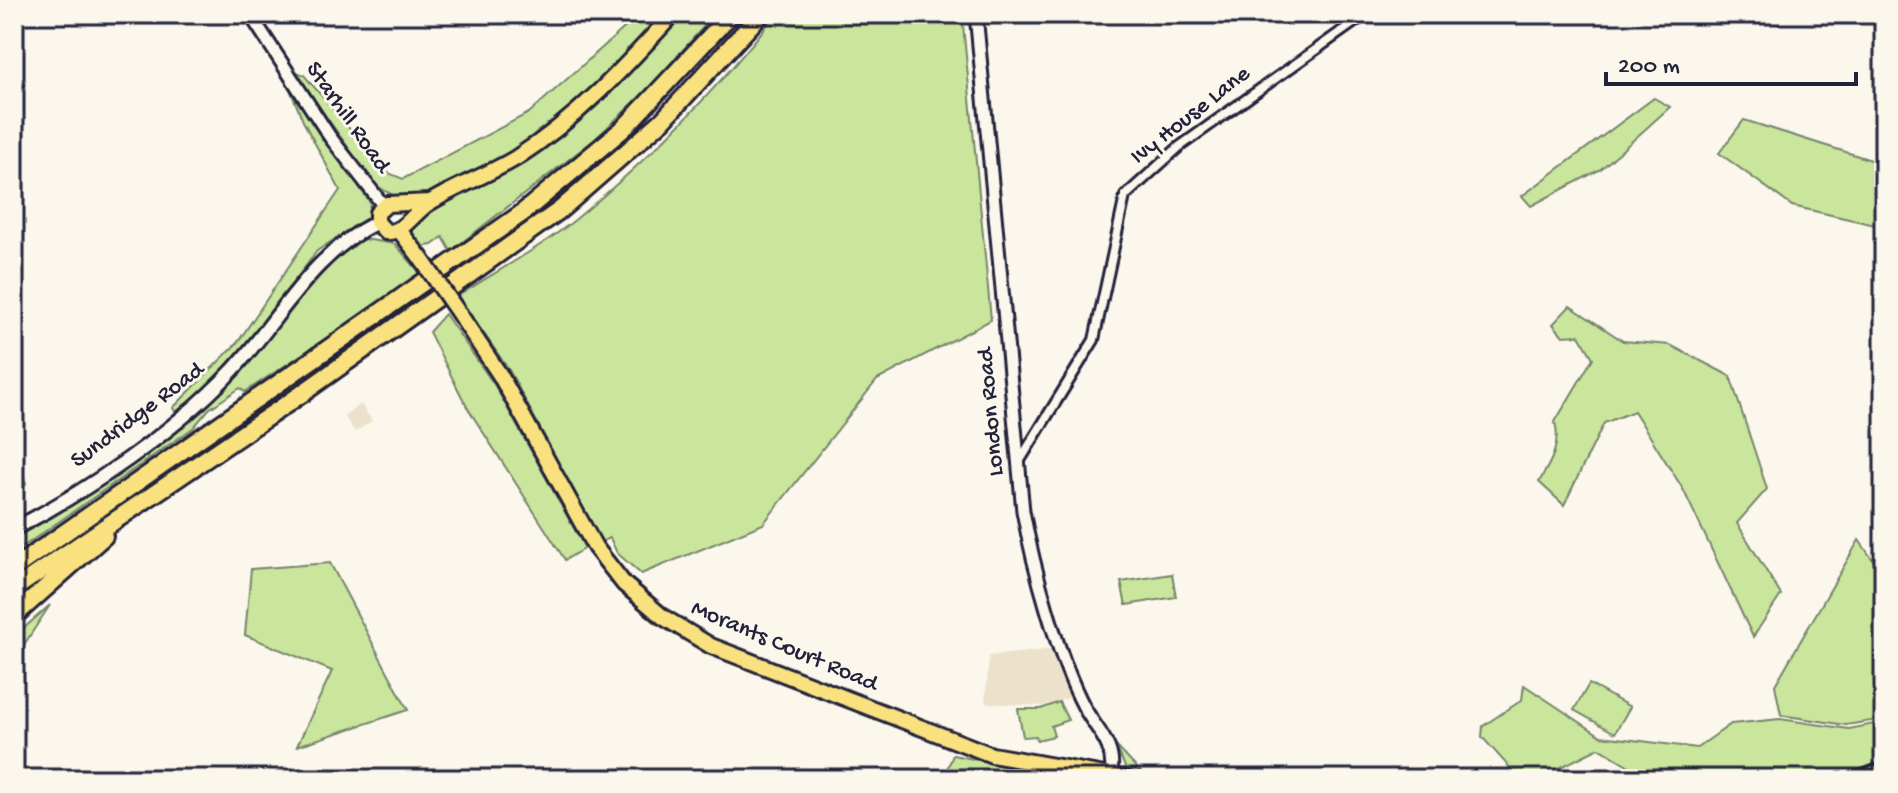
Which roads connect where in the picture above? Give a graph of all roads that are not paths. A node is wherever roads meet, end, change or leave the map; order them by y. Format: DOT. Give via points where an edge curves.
graph roads {
  1 [pos="250,14"];
  2 [pos="673,14"];
  3 [pos="731,14"];
  4 [pos="761,14"];
  5 [pos="976,14"];
  6 [pos="1366,14"];
  7 [pos="430,202"];
  8 [pos="389,205"];
  9 [pos="377,222"];
  10 [pos="402,226"];
  11 [pos="1019,462"];
  12 [pos="135,508"];
  13 [pos="14,529"];
  14 [pos="14,568"];
  15 [pos="14,589"];
  16 [pos="14,616"];
  17 [pos="1884,771"];
  18 [pos="1111,774"];
  19 [pos="1127,779"];
  20 [pos="1863,779"];
  1 -- 8 [label="street, Starhill Road" via="330,137"];
  2 -- 7 [label="main road" via="633,59 554,131 487,174"];
  3 -- 14 [label="highway" via="624,128 521,214"];
  4 -- 12 [label="highway" via="682,102 589,187"];
  5 -- 11 [label="street, London Road"];
  6 -- 11 [label="street, Ivy House Lane" via="1179,147 1125,196 1094,340"];
  7 -- 8 [label="main road"];
  7 -- 10 [label="main road"];
  8 -- 9 [label="main road" via="377,213"];
  8 -- 10 [label="main road" via="403,209"];
  9 -- 10 [label="main road" via="386,232"];
  9 -- 13 [label="main road, Sundridge Road" via="326,255 257,343 189,410"];
  10 -- 18 [label="main road, Morants Court Road, bridge" via="500,375 595,547 624,584 663,617 711,646 992,755"];
  11 -- 18 [label="street, London Road" via="1029,545 1071,679 1111,750"];
  12 -- 15 [label="highway"];
  12 -- 16 [label="highway"];
  17 -- 20 [label="highway"];
  18 -- 19 [label="main road"];
}
